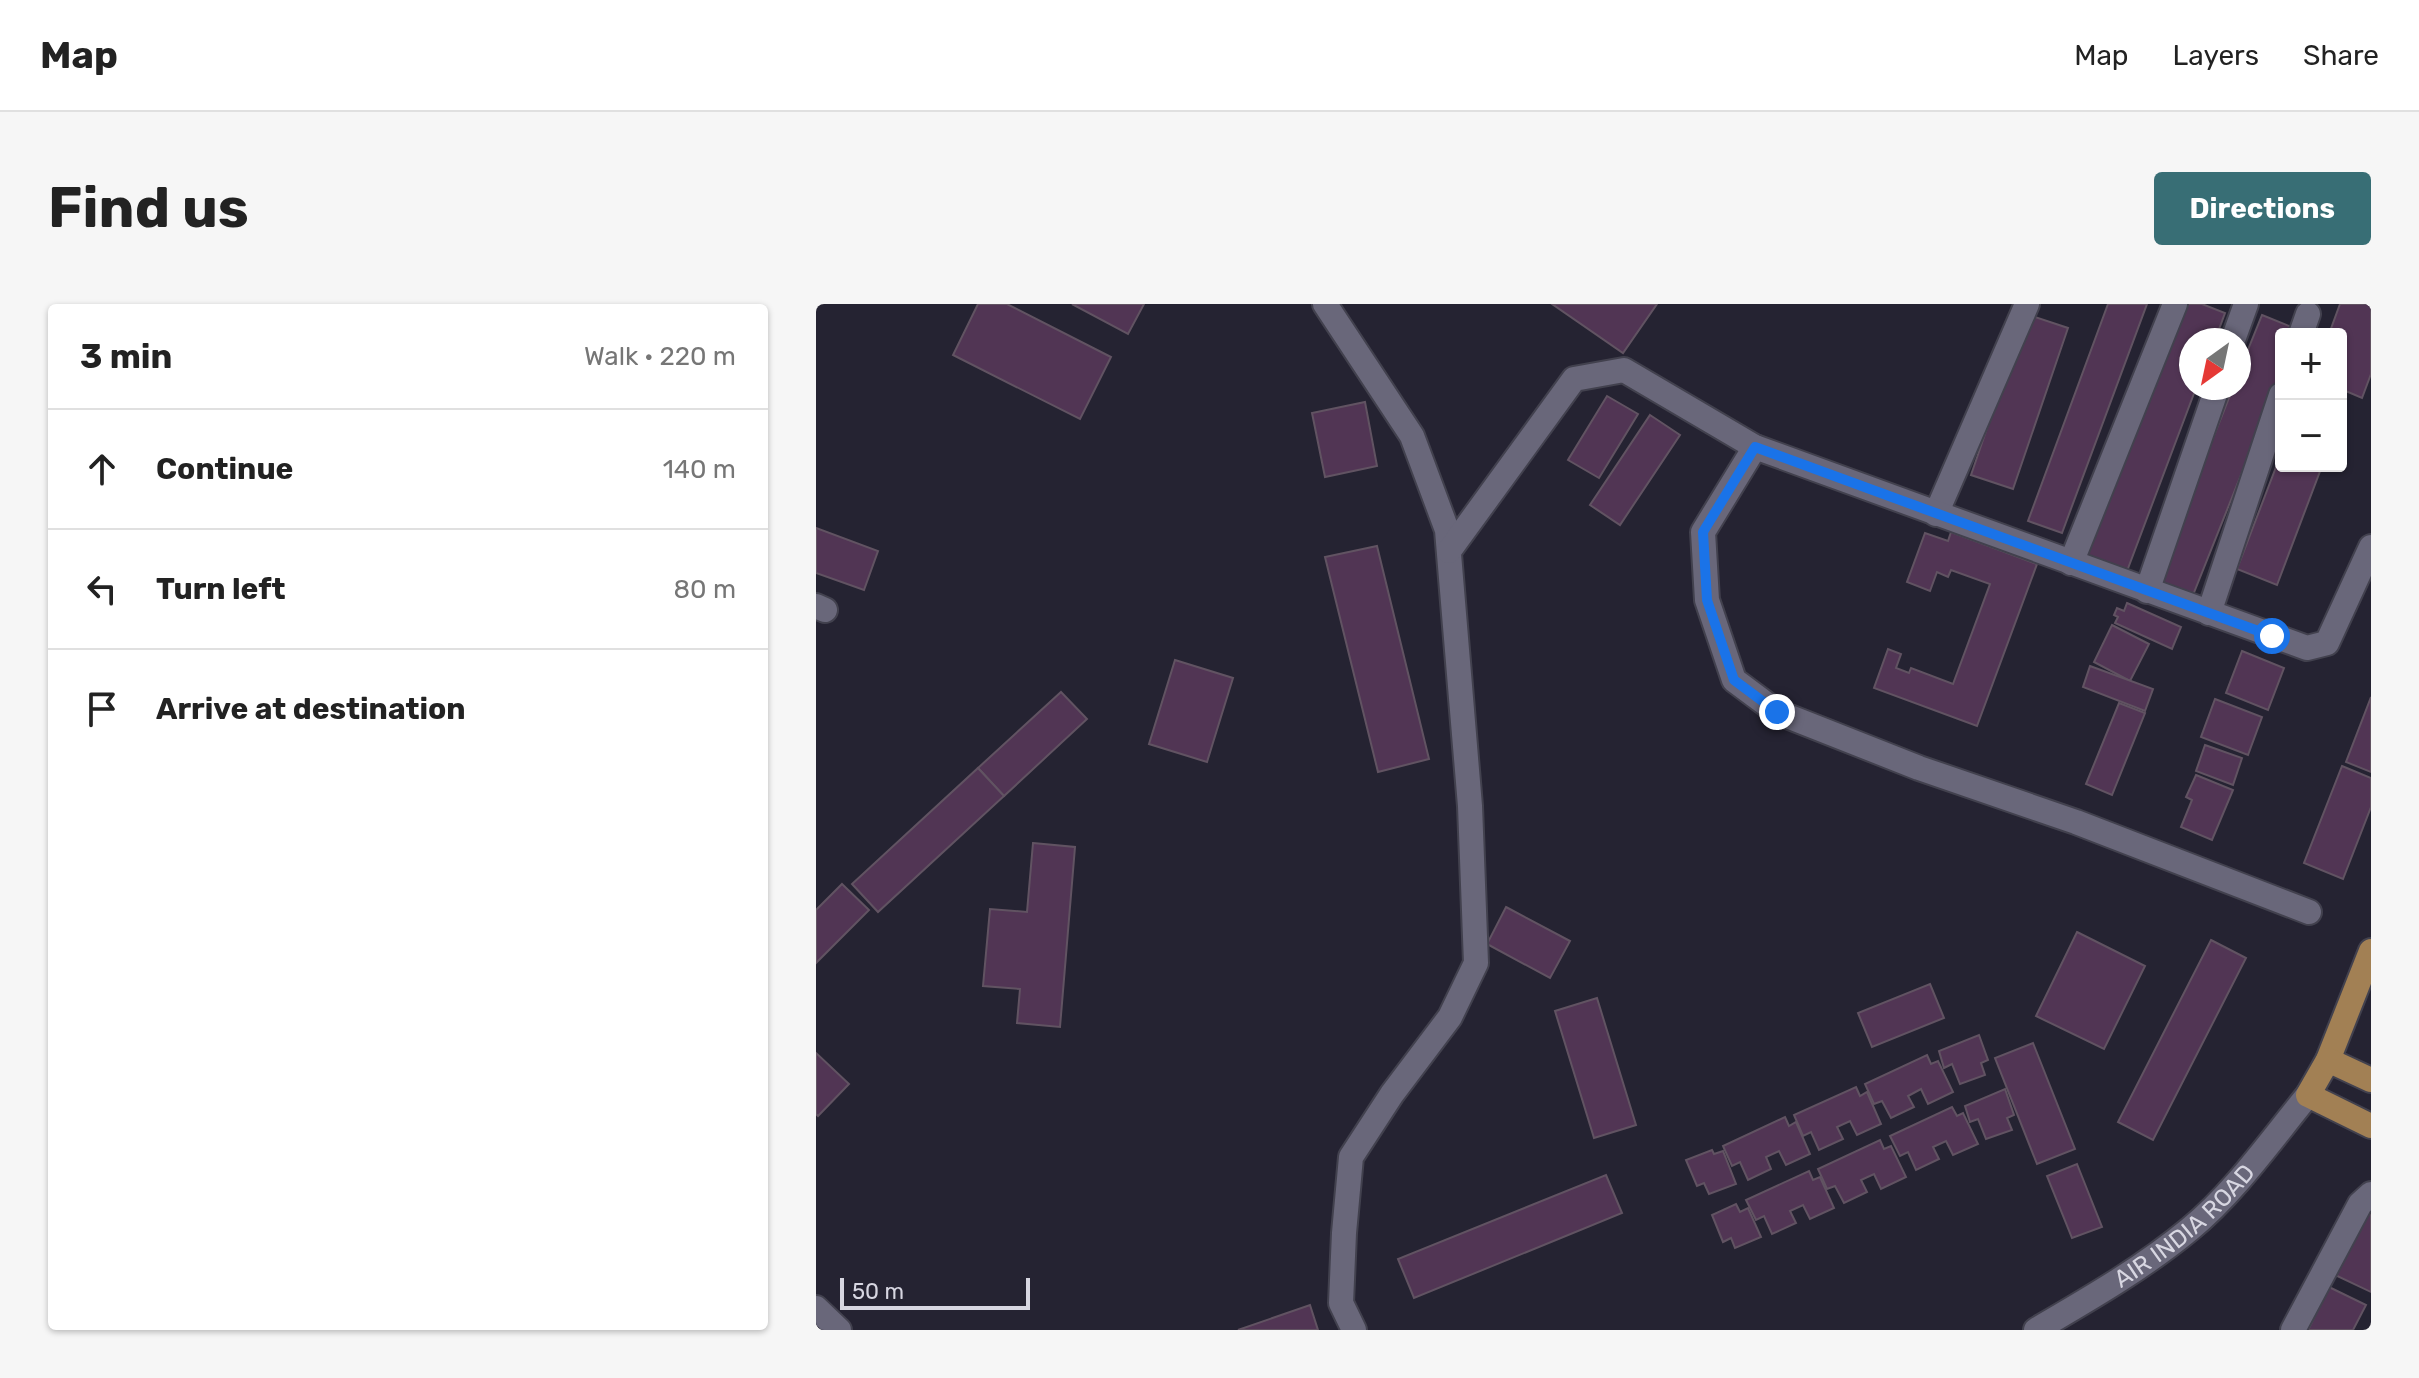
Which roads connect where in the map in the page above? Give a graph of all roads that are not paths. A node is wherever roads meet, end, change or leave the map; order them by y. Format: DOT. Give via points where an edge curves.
graph roads {
  1 [pos="1325,304"];
  2 [pos="2027,304"];
  3 [pos="2175,304"];
  4 [pos="2246,304"];
  5 [pos="2237,328"];
  6 [pos="2213,400"];
  7 [pos="2279,400"];
  8 [pos="1755,447"];
  9 [pos="1936,514"];
  10 [pos="2371,547"];
  11 [pos="1449,551"];
  12 [pos="2071,563"];
  13 [pos="2147,591"];
  14 [pos="2209,613"];
  15 [pos="2309,912"];
  16 [pos="2371,951"];
  17 [pos="2328,1060"];
  18 [pos="2371,1080"];
  19 [pos="2308,1095"];
  20 [pos="2371,1126"];
  21 [pos="2371,1194"];
  22 [pos="816,1308"];
  23 [pos="839,1330"];
  24 [pos="1354,1330"];
  25 [pos="2036,1330"];
  26 [pos="2293,1330"];
  1 -- 11 [label="street" via="1412,436 1447,530"];
  2 -- 9 [label="street"];
  3 -- 12 [label="street"];
  4 -- 5 [label="street"];
  6 -- 13 [label="street"];
  7 -- 14 [label="street"];
  8 -- 9 [label="street"];
  8 -- 11 [label="street" via="1624,370 1574,379"];
  8 -- 15 [label="street" via="1703,532 1707,600 1734,680 1777,712"];
  9 -- 12 [label="street"];
  10 -- 14 [label="street" via="2327,643 2307,648"];
  11 -- 24 [label="street" via="1470,806 1476,963 1450,1017 1351,1157 1341,1303"];
  12 -- 13 [label="street"];
  13 -- 14 [label="street"];
  16 -- 17 [label="main road"];
  17 -- 18 [label="main road"];
  17 -- 19 [label="main road"];
  19 -- 20 [label="main road"];
  19 -- 25 [label="street, AIR INDIA ROAD" via="2192,1228 2110,1287"];
  21 -- 26 [label="street" via="2360,1204"];
  22 -- 23 [label="street"];
}
